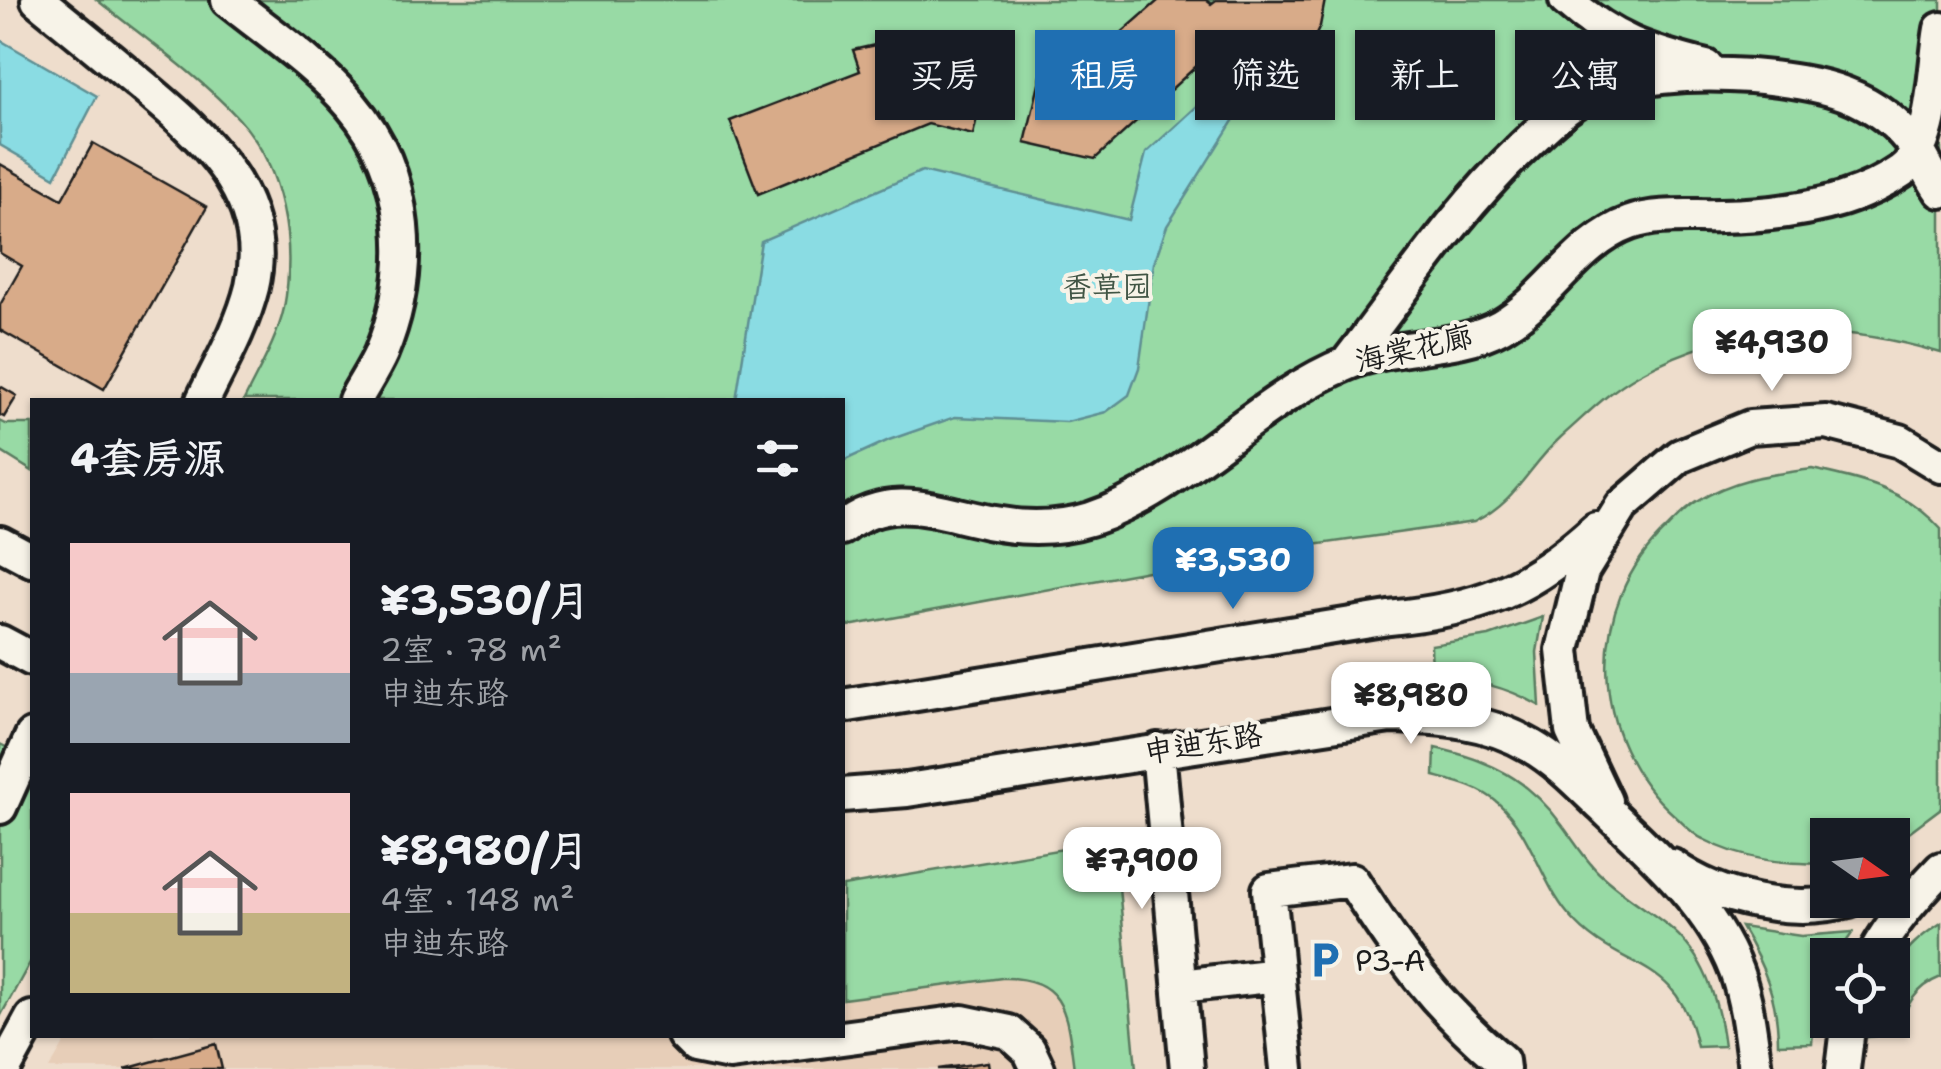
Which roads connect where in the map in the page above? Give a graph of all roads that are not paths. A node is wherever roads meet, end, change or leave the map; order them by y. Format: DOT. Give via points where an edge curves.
graph roads {
  1 [pos="38,0"];
  2 [pos="228,0"];
  3 [pos="1566,0"];
  4 [pos="1941,29"];
  5 [pos="1734,75"];
  6 [pos="1918,152"];
  7 [pos="1941,191"];
  8 [pos="1348,362"];
  9 [pos="203,398"];
  10 [pos="356,398"];
  11 [pos="1941,466"];
  12 [pos="1622,506"];
  13 [pos="845,526"];
  14 [pos="0,543"];
  15 [pos="30,559"];
  16 [pos="0,642"];
  17 [pos="30,658"];
  18 [pos="845,706"];
  19 [pos="30,740"];
  20 [pos="1158,750"];
  21 [pos="845,795"];
  22 [pos="0,806"];
  23 [pos="1642,844"];
  24 [pos="1941,861"];
  25 [pos="1941,869"];
  26 [pos="1910,879"];
  27 [pos="1810,905"];
  28 [pos="1885,938"];
  29 [pos="1278,975"];
  30 [pos="1180,986"];
  31 [pos="30,1022"];
  32 [pos="687,1038"];
  33 [pos="842,1038"];
  34 [pos="845,1038"];
  35 [pos="1847,1038"];
  36 [pos="4,1069"];
  37 [pos="1038,1069"];
  38 [pos="1188,1069"];
  39 [pos="1288,1069"];
  40 [pos="1503,1069"];
  41 [pos="1755,1069"];
  42 [pos="1843,1069"];
  1 -- 9 [label="street" via="196,130 247,206 253,284"];
  2 -- 10 [label="street" via="350,104 376,139 394,184 404,265 380,355"];
  3 -- 5 [label="street" via="1619,40"];
  4 -- 6 [label="street"];
  5 -- 6 [label="street" via="1850,93 1874,106"];
  5 -- 8 [label="street" via="1626,84 1581,99 1550,120 1451,223"];
  6 -- 7 [label="street"];
  6 -- 8 [label="street, 海棠花廊" via="1905,170 1877,184 1788,211 1634,221 1586,250 1499,328"];
  8 -- 13 [label="street, 海棠花廊" via="1146,492 1091,519 1032,528 896,506 872,509"];
  11 -- 12 [label="street" via="1900,440 1826,422 1750,427 1680,456"];
  12 -- 18 [label="street" via="1538,577 1456,610"];
  12 -- 23 [label="street" via="1582,571 1564,650 1572,731 1608,805"];
  14 -- 15 [label="street"];
  16 -- 17 [label="street"];
  19 -- 22 [label="street"];
  20 -- 21 [label="street, 申迪东路"];
  20 -- 23 [label="street, 申迪东路" via="1351,720 1442,716 1530,745"];
  20 -- 30 [label="street"];
  23 -- 27 [label="street" via="1685,875 1754,902"];
  23 -- 41 [label="street" via="1702,913 1736,971"];
  24 -- 26 [label="street"];
  25 -- 28 [label="street"];
  29 -- 30 [label="street"];
  29 -- 39 [label="street"];
  29 -- 40 [label="street" via="1269,890 1352,880 1415,976 1502,1060"];
  30 -- 38 [label="street"];
  31 -- 36 [label="street"];
  32 -- 33 [label="street" via="730,1053"];
  34 -- 37 [label="street" via="962,1022 1009,1032"];
  35 -- 42 [label="street"];
}
